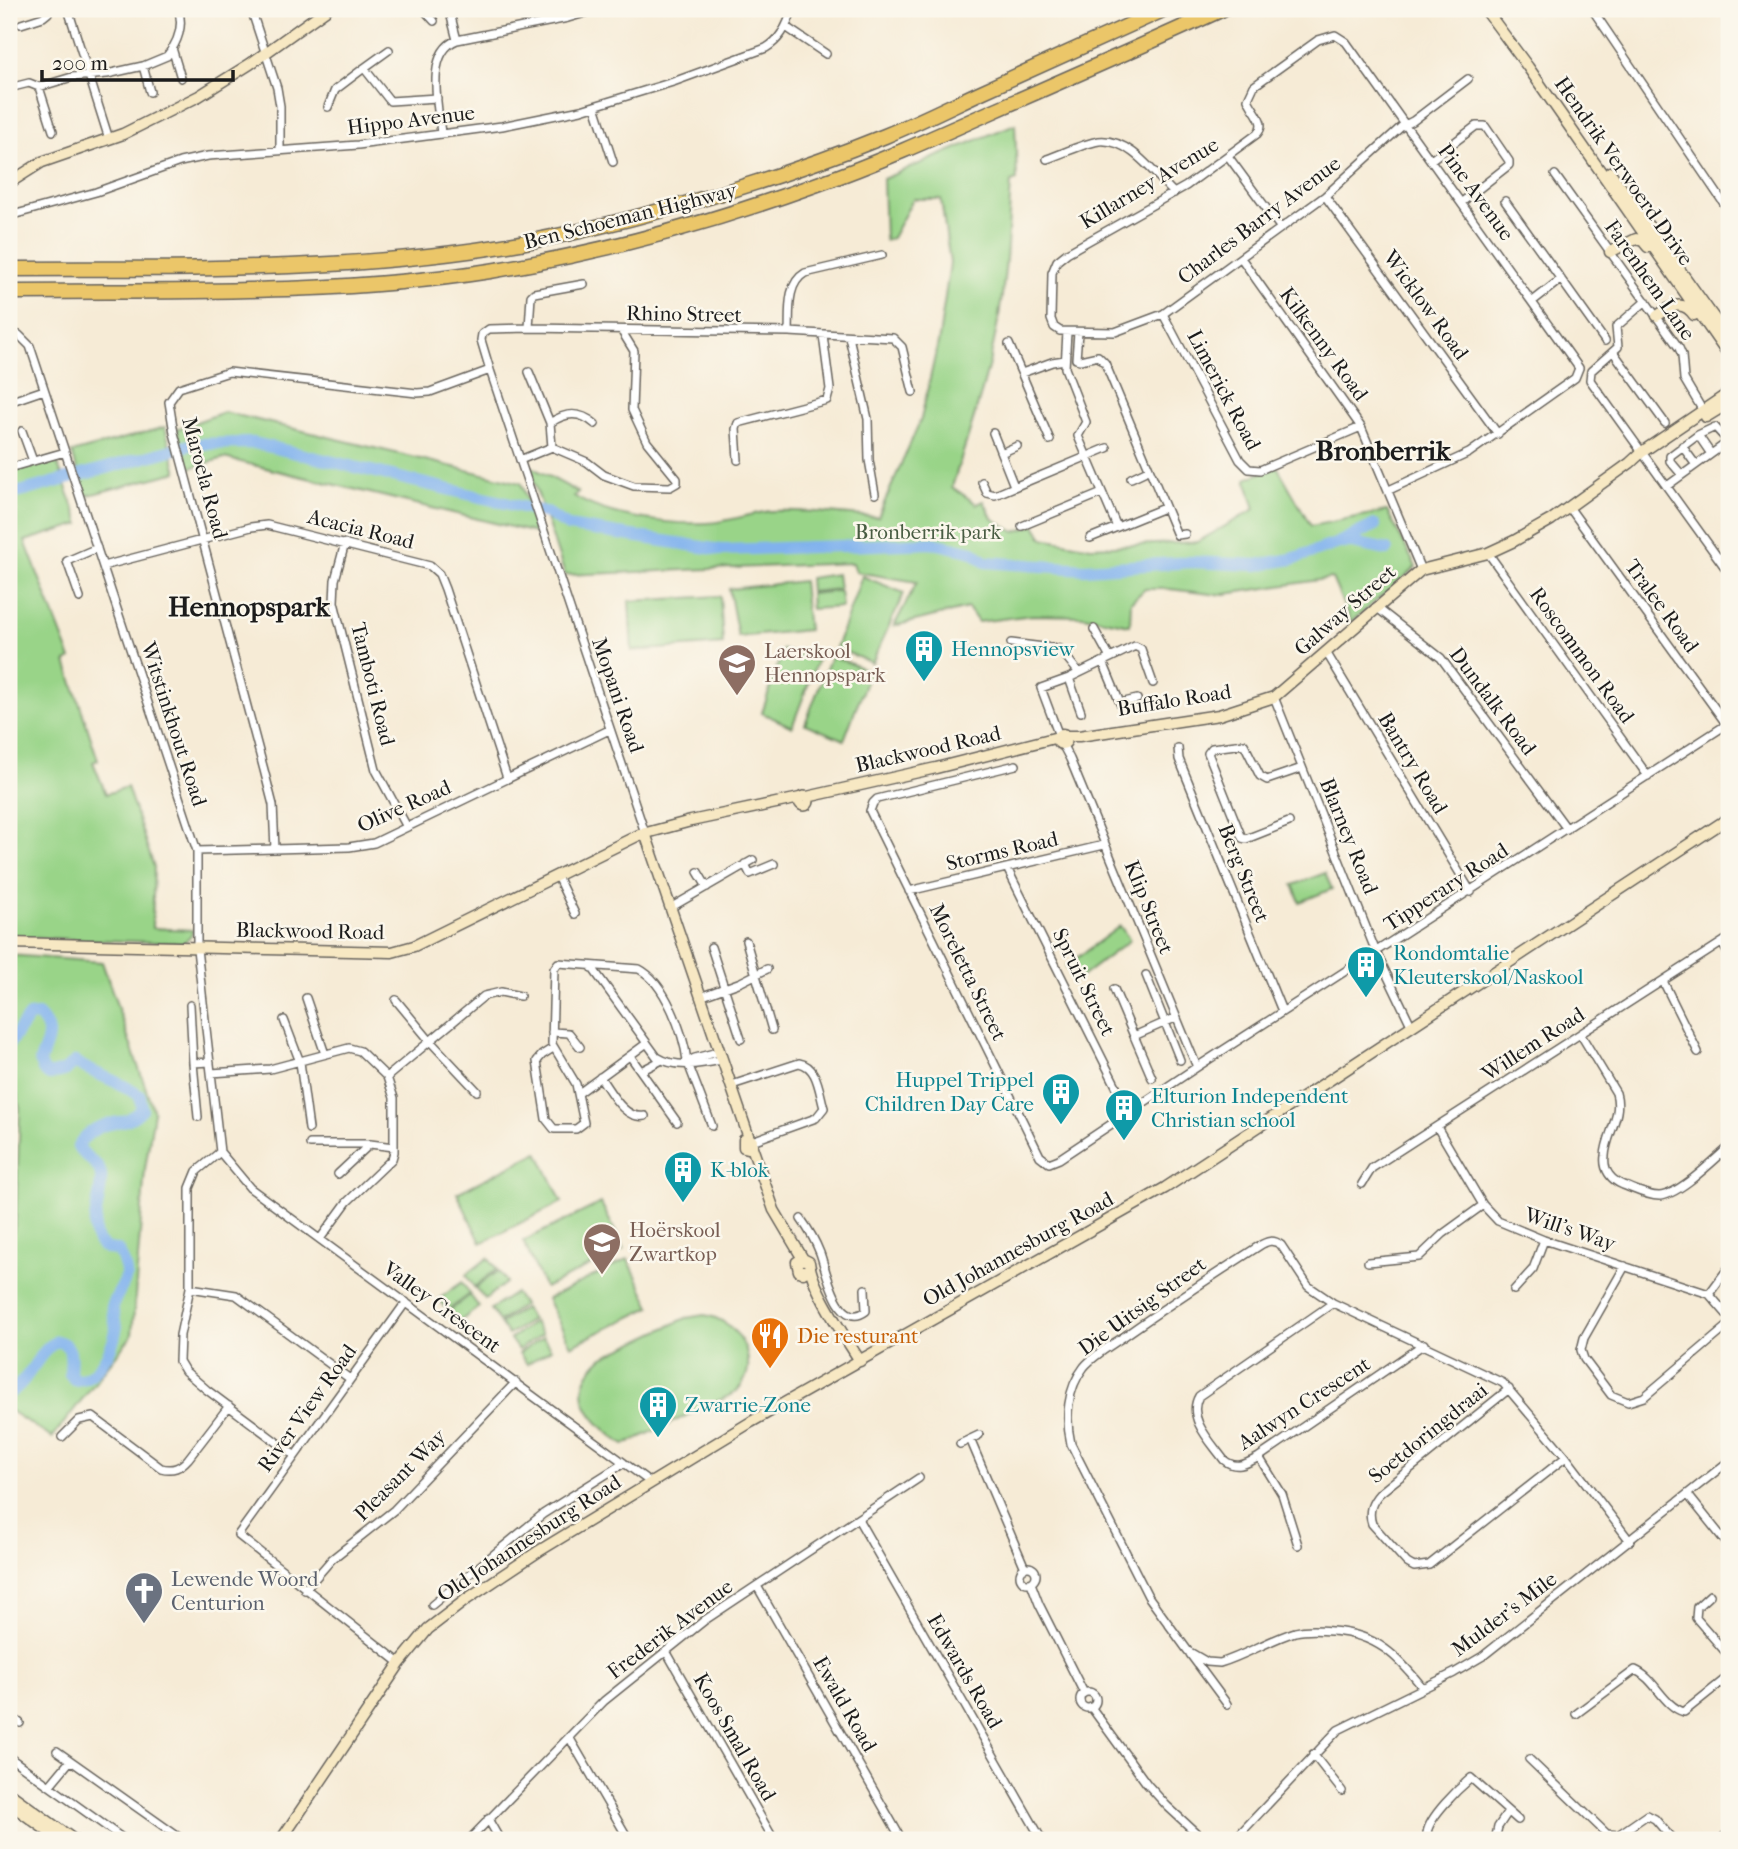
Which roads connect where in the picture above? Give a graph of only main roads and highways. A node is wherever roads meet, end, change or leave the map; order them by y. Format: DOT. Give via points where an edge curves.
graph roads {
  1 [pos="317,9"];
  2 [pos="327,9"];
  3 [pos="1166,9"];
  4 [pos="1223,9"];
  5 [pos="1485,9"];
  6 [pos="1490,9"];
  7 [pos="265,49"];
  8 [pos="9,181"];
  9 [pos="1634,218"];
  10 [pos="9,269"];
  11 [pos="9,292"];
  12 [pos="1686,293"];
  13 [pos="1657,316"];
  14 [pos="1729,339"];
  15 [pos="1729,357"];
  16 [pos="1729,393"];
  17 [pos="1729,403"];
  18 [pos="1703,411"];
  19 [pos="1693,432"];
  20 [pos="1644,455"];
  21 [pos="1274,697"];
  22 [pos="1062,738"];
  23 [pos="1729,818"];
  24 [pos="645,835"];
  25 [pos="9,943"];
  26 [pos="720,1058"];
  27 [pos="749,1143"];
  28 [pos="805,1264"];
  29 [pos="842,1331"];
  30 [pos="891,1343"];
  31 [pos="857,1362"];
  32 [pos="9,1793"];
  33 [pos="9,1803"];
  34 [pos="60,1840"];
  35 [pos="74,1840"];
  36 [pos="281,1840"];
  1 -- 7 [label="main road"];
  2 -- 7 [label="main road"];
  3 -- 10 [label="highway, Ben Schoeman Highway" via="887,135 814,163 578,231 349,263"];
  4 -- 11 [label="highway, Ben Schoeman Highway" via="897,154 675,231 583,253 491,271 348,286"];
  5 -- 9 [label="main road, Hendrik Verwoerd Drive"];
  6 -- 14 [label="main road, Hendrik Verwoerd Drive" via="1519,43"];
  7 -- 8 [label="main road" via="197,91 108,136 51,153"];
  9 -- 12 [label="main road, Hendrik Verwoerd Drive"];
  9 -- 12 [label="main road" via="1633,231 1615,249 1636,239 1645,242"];
  12 -- 15 [label="main road, Hendrik Verwoerd Drive"];
  13 -- 15 [label="main road" via="1673,305 1688,307"];
  16 -- 18 [label="main road, Galway Street"];
  17 -- 18 [label="main road"];
  17 -- 19 [label="main road, Galway Street"];
  18 -- 19 [label="main road"];
  18 -- 20 [label="main road, Galway Street"];
  19 -- 20 [label="main road, Galway Street"];
  20 -- 21 [label="main road, Galway Street" via="1535,530 1488,553 1421,570"];
  21 -- 22 [label="main road, Buffalo Road" via="1219,715"];
  22 -- 24 [label="main road, Blackwood Road"];
  23 -- 30 [label="main road, Old Johannesburg Road" via="1165,1188"];
  24 -- 25 [label="main road, Blackwood Road" via="400,950 365,953"];
  24 -- 26 [label="main road, Mopani Road"];
  26 -- 27 [label="main road, Mopani Road"];
  26 -- 27 [label="main road, Mopani Road"];
  27 -- 28 [label="main road, Mopani Road" via="774,1210"];
  28 -- 29 [label="main road, Mopani Road"];
  28 -- 31 [label="main road, Mopani Road"];
  29 -- 30 [label="main road" via="862,1350"];
  29 -- 31 [label="main road, Mopani Road"];
  30 -- 31 [label="main road, Old Johannesburg Road"];
  31 -- 36 [label="main road, Old Johannesburg Road" via="650,1482 428,1629 400,1663"];
  32 -- 35 [label="main road"];
  33 -- 34 [label="main road"];
}
